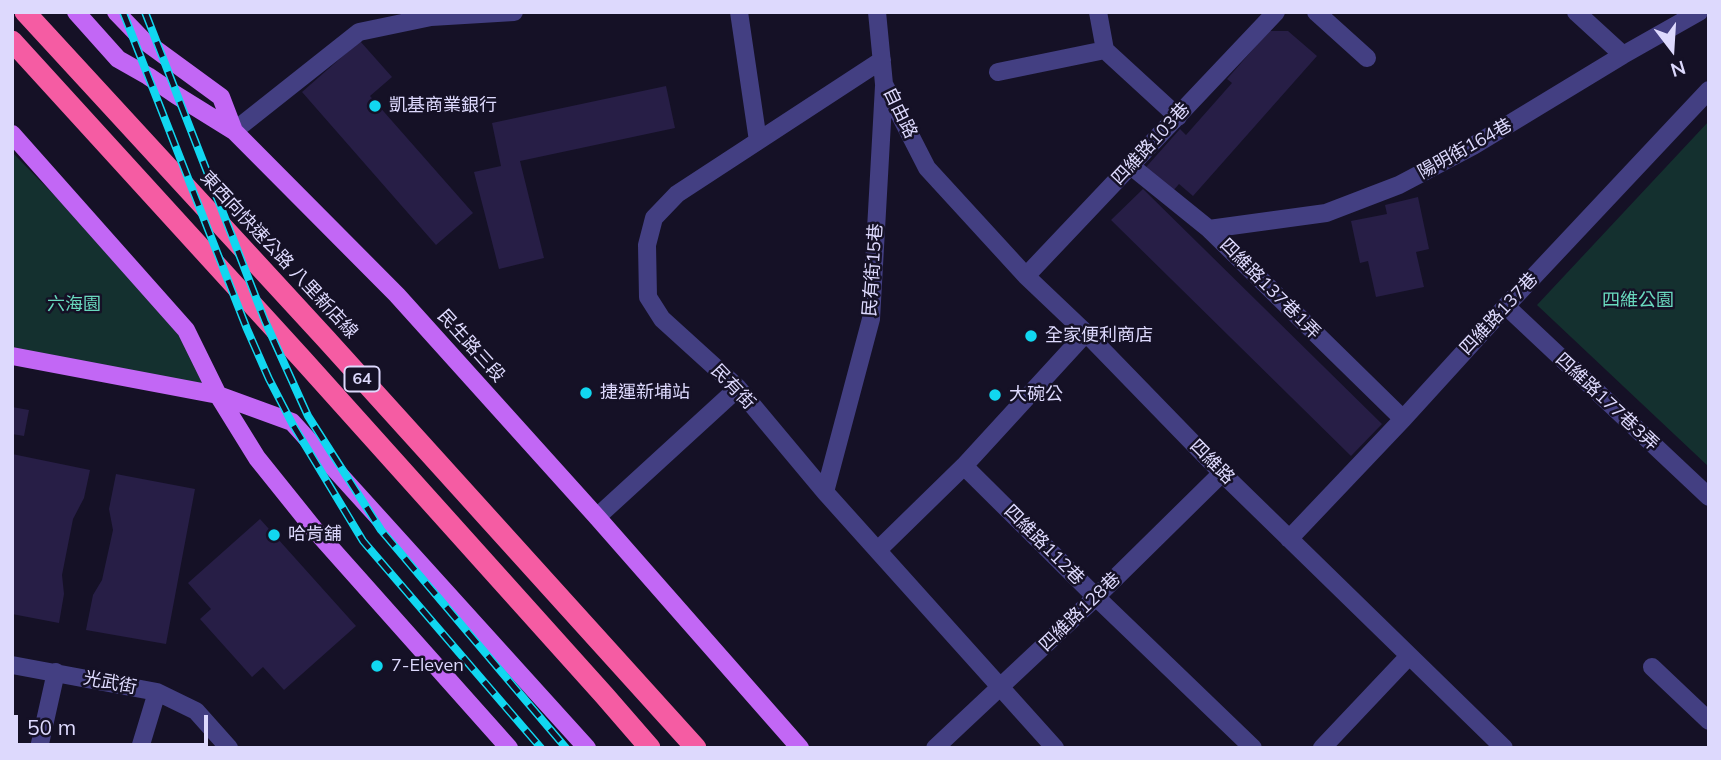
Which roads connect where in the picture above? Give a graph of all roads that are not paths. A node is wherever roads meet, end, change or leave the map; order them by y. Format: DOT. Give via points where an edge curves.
graph roads {
  1 [pos="25,12"];
  2 [pos="76,12"];
  3 [pos="116,12"];
  4 [pos="514,12"];
  5 [pos="739,12"];
  6 [pos="877,12"];
  7 [pos="1098,12"];
  8 [pos="1276,12"];
  9 [pos="1316,12"];
  10 [pos="1576,12"];
  11 [pos="1699,12"];
  12 [pos="12,41"];
  13 [pos="1105,50"];
  14 [pos="1623,55"];
  15 [pos="1367,58"];
  16 [pos="882,60"];
  17 [pos="998,72"];
  18 [pos="884,84"];
  19 [pos="1709,90"];
  20 [pos="1178,117"];
  21 [pos="234,131"];
  22 [pos="12,134"];
  23 [pos="758,141"];
  24 [pos="1131,166"];
  25 [pos="927,168"];
  26 [pos="1209,229"];
  27 [pos="1027,276"];
  28 [pos="1506,306"];
  29 [pos="1086,333"];
  30 [pos="12,356"];
  31 [pos="738,388"];
  32 [pos="218,395"];
  33 [pos="1403,419"];
  34 [pos="964,466"];
  35 [pos="1222,472"];
  36 [pos="825,492"];
  37 [pos="1709,497"];
  38 [pos="597,517"];
  39 [pos="1289,539"];
  40 [pos="878,550"];
  41 [pos="1097,597"];
  42 [pos="1409,656"];
  43 [pos="12,665"];
  44 [pos="1652,667"];
  45 [pos="56,672"];
  46 [pos="1000,687"];
  47 [pos="158,692"];
  48 [pos="1709,721"];
  49 [pos="39,748"];
  50 [pos="140,748"];
  51 [pos="229,748"];
  52 [pos="509,748"];
  53 [pos="587,748"];
  54 [pos="650,748"];
  55 [pos="696,748"];
  56 [pos="800,748"];
  57 [pos="935,748"];
  58 [pos="1055,748"];
  59 [pos="1253,748"];
  60 [pos="1322,748"];
  61 [pos="1504,748"];
  1 -- 55 [label="highway, 東西向快速公路 八里新店線 / 64"];
  2 -- 21 [label="main road, 民生路三段" via="118,59"];
  3 -- 21 [label="main road" via="143,40 221,97"];
  4 -- 21 [label="street" via="431,17 359,32"];
  5 -- 23 [label="street"];
  6 -- 16 [label="street, 自由路"];
  7 -- 13 [label="street"];
  8 -- 20 [label="street, 四維路103巷"];
  9 -- 15 [label="street"];
  10 -- 14 [label="street"];
  11 -- 14 [label="street, 陽明街164巷"];
  12 -- 54 [label="highway, 64"];
  13 -- 17 [label="street"];
  13 -- 20 [label="street"];
  14 -- 26 [label="street, 陽明街164巷" via="1399,185 1326,213"];
  16 -- 18 [label="street, 自由路"];
  16 -- 23 [label="street, 民有街"];
  18 -- 25 [label="street, 自由路"];
  18 -- 36 [label="street, 民有街15巷" via="871,319"];
  19 -- 28 [label="street, 四維路137巷"];
  20 -- 24 [label="street, 四維路103巷"];
  21 -- 38 [label="main road, 民生路三段" via="397,295"];
  22 -- 32 [label="main road" via="186,330"];
  23 -- 31 [label="street, 民有街" via="677,194 654,218 647,245 648,297 662,320"];
  24 -- 26 [label="street, 四維路137巷1弄"];
  24 -- 27 [label="street, 四維路103巷"];
  25 -- 27 [label="street, 四維路"];
  26 -- 33 [label="street, 四維路137巷1弄"];
  27 -- 29 [label="street, 四維路"];
  28 -- 33 [label="street, 四維路137巷"];
  28 -- 37 [label="street, 四維路177巷3弄"];
  29 -- 34 [label="street"];
  29 -- 35 [label="street, 四維路"];
  30 -- 32 [label="main road"];
  31 -- 36 [label="street, 民有街"];
  31 -- 38 [label="street"];
  32 -- 52 [label="main road" via="257,458 314,529"];
  32 -- 53 [label="main road" via="292,422"];
  33 -- 39 [label="street, 四維路137巷"];
  34 -- 40 [label="street"];
  34 -- 41 [label="street, 四維路112巷"];
  35 -- 39 [label="street, 四維路"];
  35 -- 41 [label="street, 四維路128巷"];
  36 -- 40 [label="street, 民有街"];
  38 -- 56 [label="main road, 民生路三段"];
  39 -- 42 [label="street, 四維路"];
  40 -- 46 [label="street, 民有街"];
  41 -- 46 [label="street, 四維路128巷"];
  41 -- 59 [label="street, 四維路112巷"];
  42 -- 60 [label="street"];
  42 -- 61 [label="street, 四維路"];
  43 -- 45 [label="street, 光武街"];
  44 -- 48 [label="street"];
  45 -- 47 [label="street, 光武街"];
  45 -- 49 [label="street"];
  46 -- 57 [label="street, 四維路128巷"];
  46 -- 58 [label="street, 民有街"];
  47 -- 50 [label="street"];
  47 -- 51 [label="street, 光武街" via="196,711"];
}
